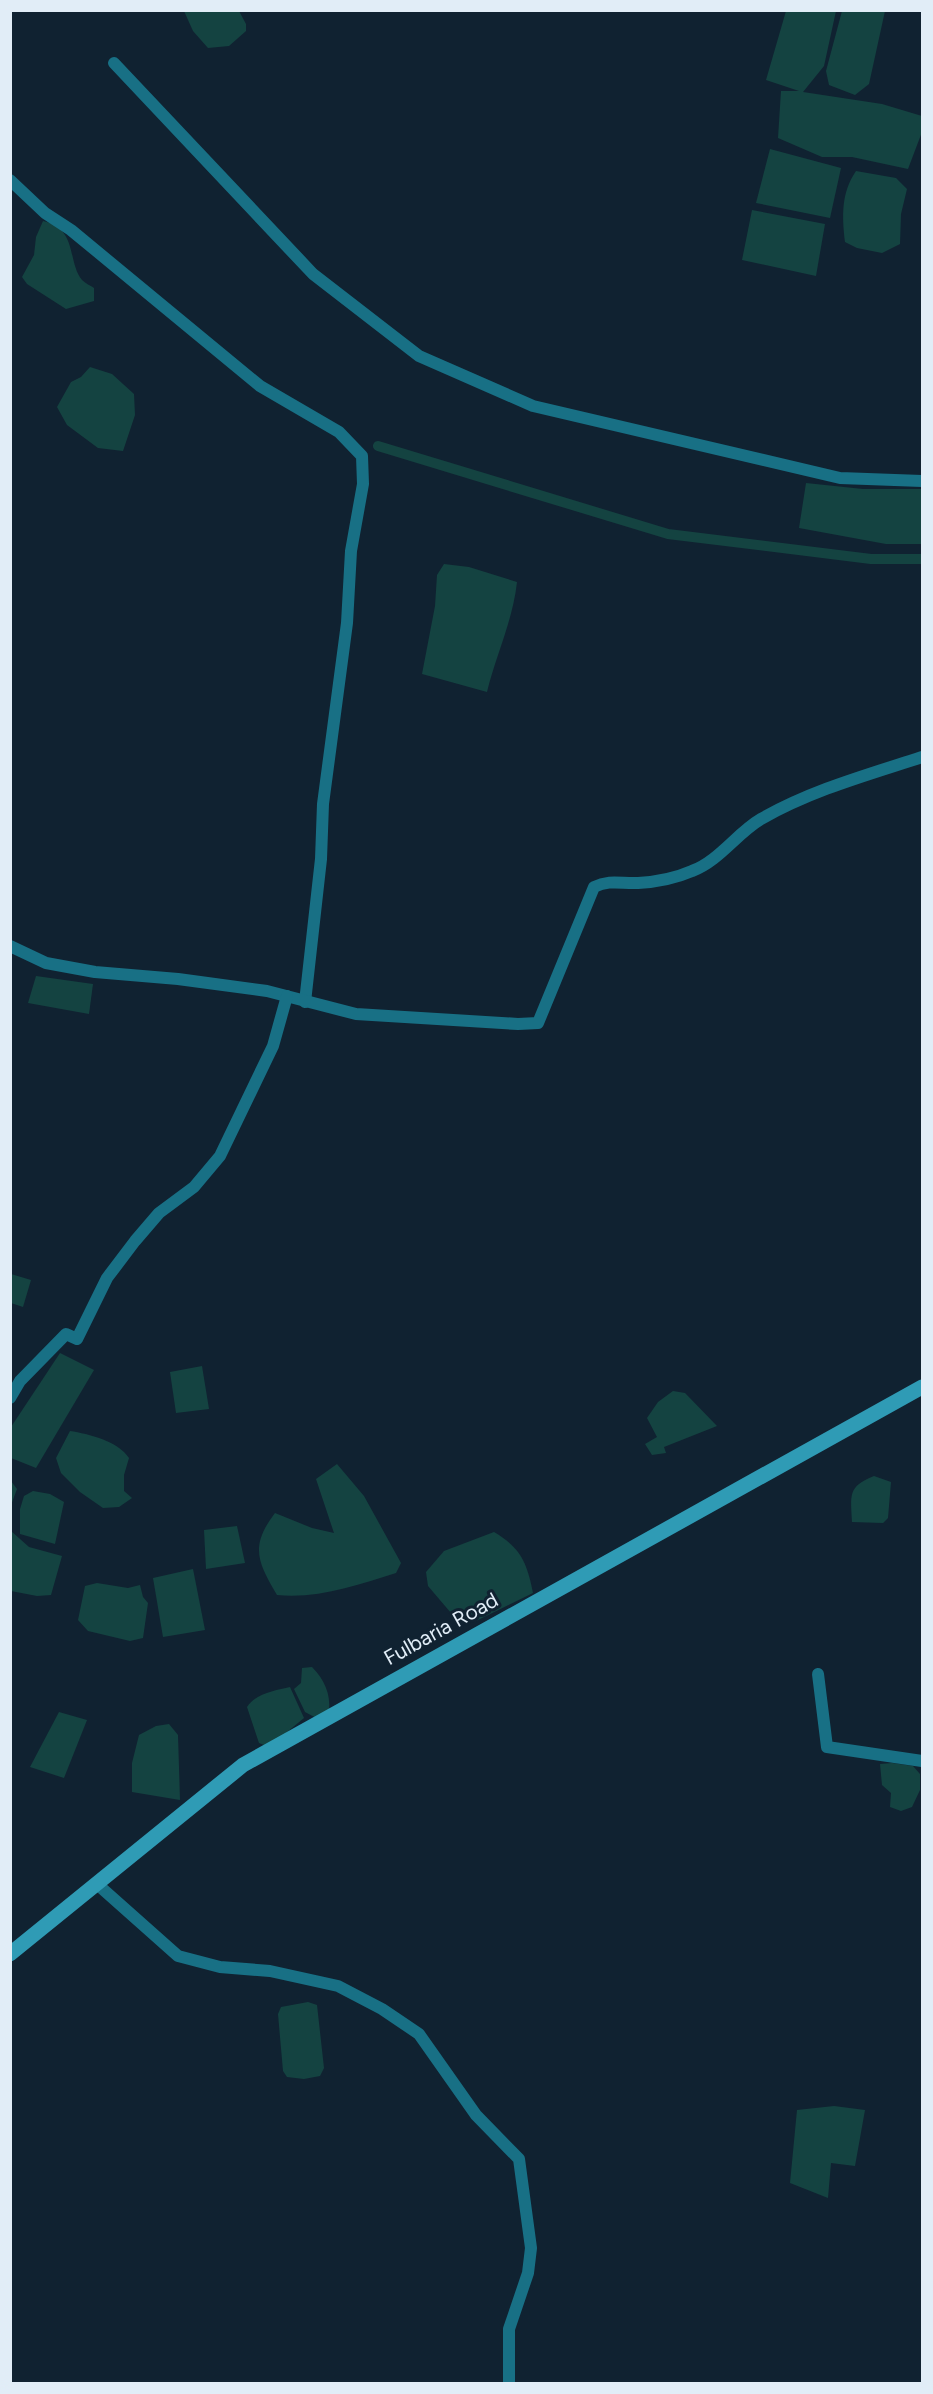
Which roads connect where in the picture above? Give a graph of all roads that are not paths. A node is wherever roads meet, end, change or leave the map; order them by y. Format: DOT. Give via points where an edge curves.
graph roads {
  1 [pos="114,63"];
  2 [pos="10,180"];
  3 [pos="922,481"];
  4 [pos="922,757"];
  5 [pos="10,946"];
  6 [pos="287,996"];
  7 [pos="305,1002"];
  8 [pos="922,1387"];
  9 [pos="10,1398"];
  10 [pos="818,1674"];
  11 [pos="922,1761"];
  12 [pos="97,1884"];
  13 [pos="10,1954"];
  14 [pos="509,2384"];
  1 -- 3 [label="street" via="313,274 419,356 533,406 840,478"];
  2 -- 7 [label="street" via="45,213 71,230 260,386 339,432 362,456 363,484 351,551 347,623 323,804"];
  4 -- 7 [label="street" via="855,777 758,820 694,871 638,883 606,882 594,887 538,1023 356,1014"];
  5 -- 6 [label="street" via="46,963 95,972 214,983"];
  6 -- 7 [label="street"];
  6 -- 9 [label="street" via="273,1046 220,1156 194,1187 159,1213 135,1241 107,1278 77,1339 66,1334 20,1381"];
  8 -- 12 [label="main road, Fulbaria Road" via="243,1765"];
  10 -- 11 [label="street" via="827,1747"];
  12 -- 13 [label="main road, Fulbaria Road"];
  12 -- 14 [label="street" via="177,1956 338,1986 419,2034 476,2115 519,2159 531,2248 528,2273 509,2329"];
}
